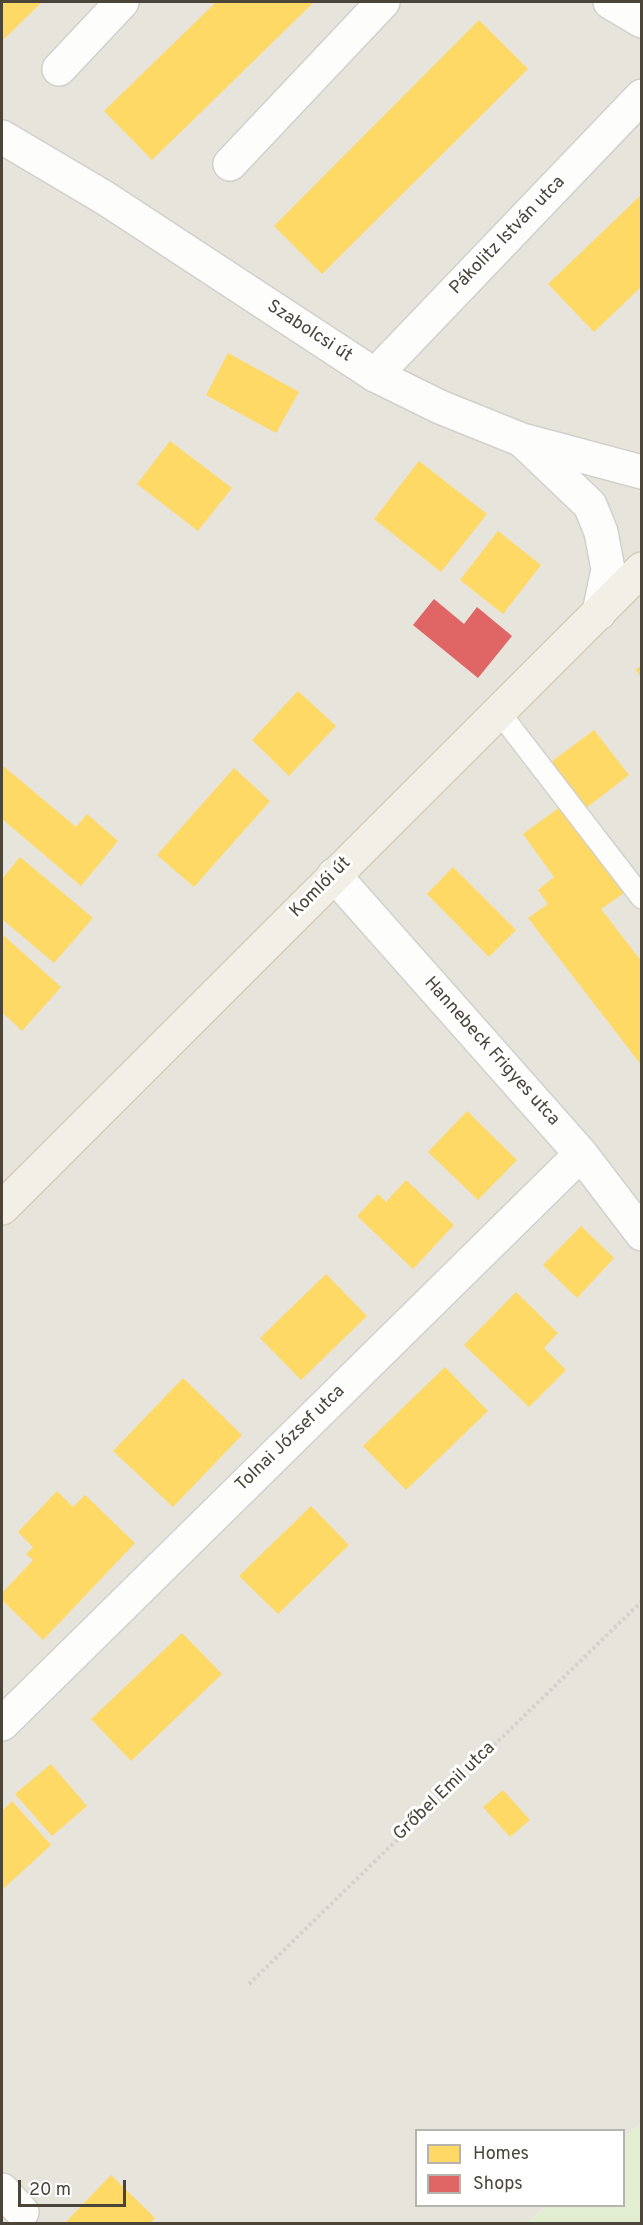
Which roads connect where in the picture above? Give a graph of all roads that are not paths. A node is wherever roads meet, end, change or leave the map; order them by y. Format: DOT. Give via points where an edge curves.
graph roads {
  1 [pos="122,2"];
  2 [pos="383,2"];
  3 [pos="610,2"];
  4 [pos="642,21"];
  5 [pos="59,69"];
  6 [pos="642,96"];
  7 [pos="2,137"];
  8 [pos="230,164"];
  9 [pos="375,375"];
  10 [pos="522,440"];
  11 [pos="642,472"];
  12 [pos="642,569"];
  13 [pos="599,613"];
  14 [pos="499,712"];
  15 [pos="334,875"];
  16 [pos="642,898"];
  17 [pos="581,1155"];
  18 [pos="2,1208"];
  19 [pos="642,1234"];
  20 [pos="2,1724"];
  1 -- 5 [label="street"];
  2 -- 8 [label="street"];
  3 -- 4 [label="street"];
  6 -- 9 [label="street, Pákolitz István utca"];
  7 -- 9 [label="street, Szabolcsi út" via="105,198"];
  9 -- 10 [label="street, Szabolcsi út"];
  10 -- 11 [label="street, Szabolcsi út"];
  10 -- 13 [label="street" via="590,505 601,532 608,569"];
  12 -- 13 [label="main road, Komlói út"];
  13 -- 14 [label="main road, Komlói út"];
  14 -- 15 [label="main road, Komlói út"];
  14 -- 16 [label="lane"];
  15 -- 17 [label="street, Hannebeck Frigyes utca"];
  15 -- 18 [label="main road, Komlói út"];
  17 -- 19 [label="street, Hannebeck Frigyes utca"];
  17 -- 20 [label="street, Tolnai József utca"];
}
